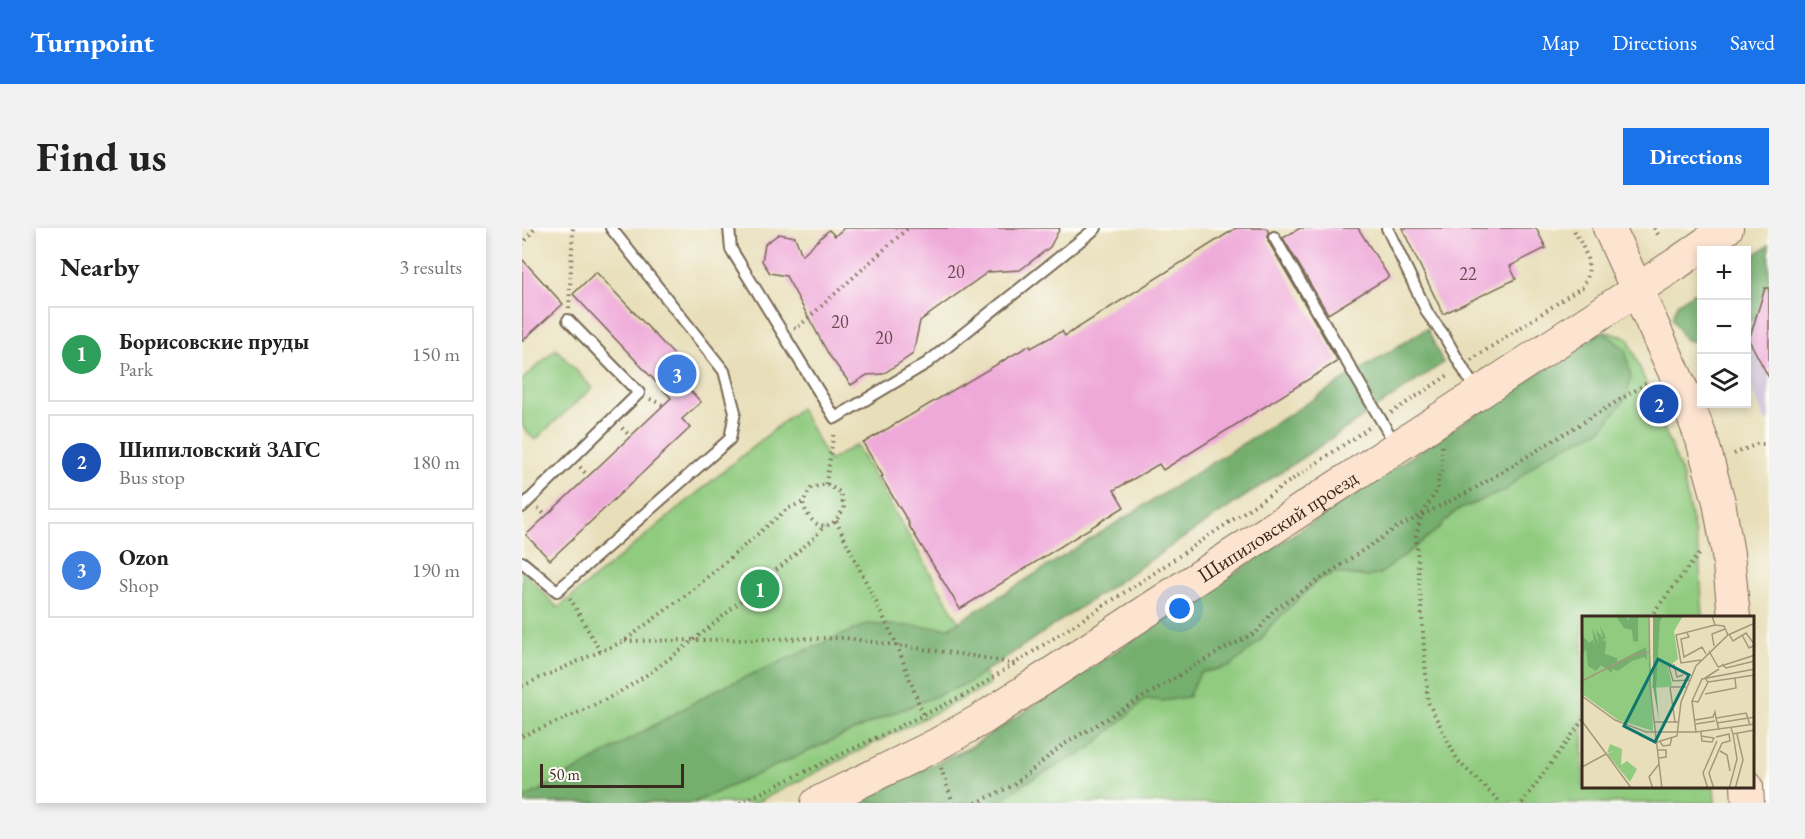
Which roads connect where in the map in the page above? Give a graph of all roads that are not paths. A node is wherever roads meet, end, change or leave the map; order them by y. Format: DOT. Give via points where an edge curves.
graph roads {
  1 [pos="611,228"];
  2 [pos="729,228"];
  3 [pos="1096,228"];
  4 [pos="1387,228"];
  5 [pos="1609,228"];
  6 [pos="1727,228"];
  7 [pos="1274,237"];
  8 [pos="1637,289"];
  9 [pos="568,320"];
  10 [pos="1478,394"];
  11 [pos="1397,447"];
  12 [pos="522,507"];
  13 [pos="522,562"];
  14 [pos="1734,616"];
  15 [pos="1747,788"];
  16 [pos="817,803"];
  17 [pos="1748,803"];
  1 -- 13 [label="lane" via="724,371 735,412 730,439 557,591"];
  2 -- 3 [label="lane" via="731,249 835,418 927,363"];
  4 -- 10 [label="lane" via="1428,314"];
  5 -- 8 [label="main road"];
  6 -- 8 [label="main road, Шипиловский проезд"];
  7 -- 11 [label="lane"];
  8 -- 10 [label="main road, Шипиловский проезд"];
  8 -- 14 [label="main road" via="1702,440 1719,502"];
  9 -- 12 [label="lane" via="639,393"];
  10 -- 11 [label="main road, Шипиловский проезд"];
  11 -- 16 [label="main road, Шипиловский проезд" via="982,719"];
  15 -- 17 [label="main road"];
}
